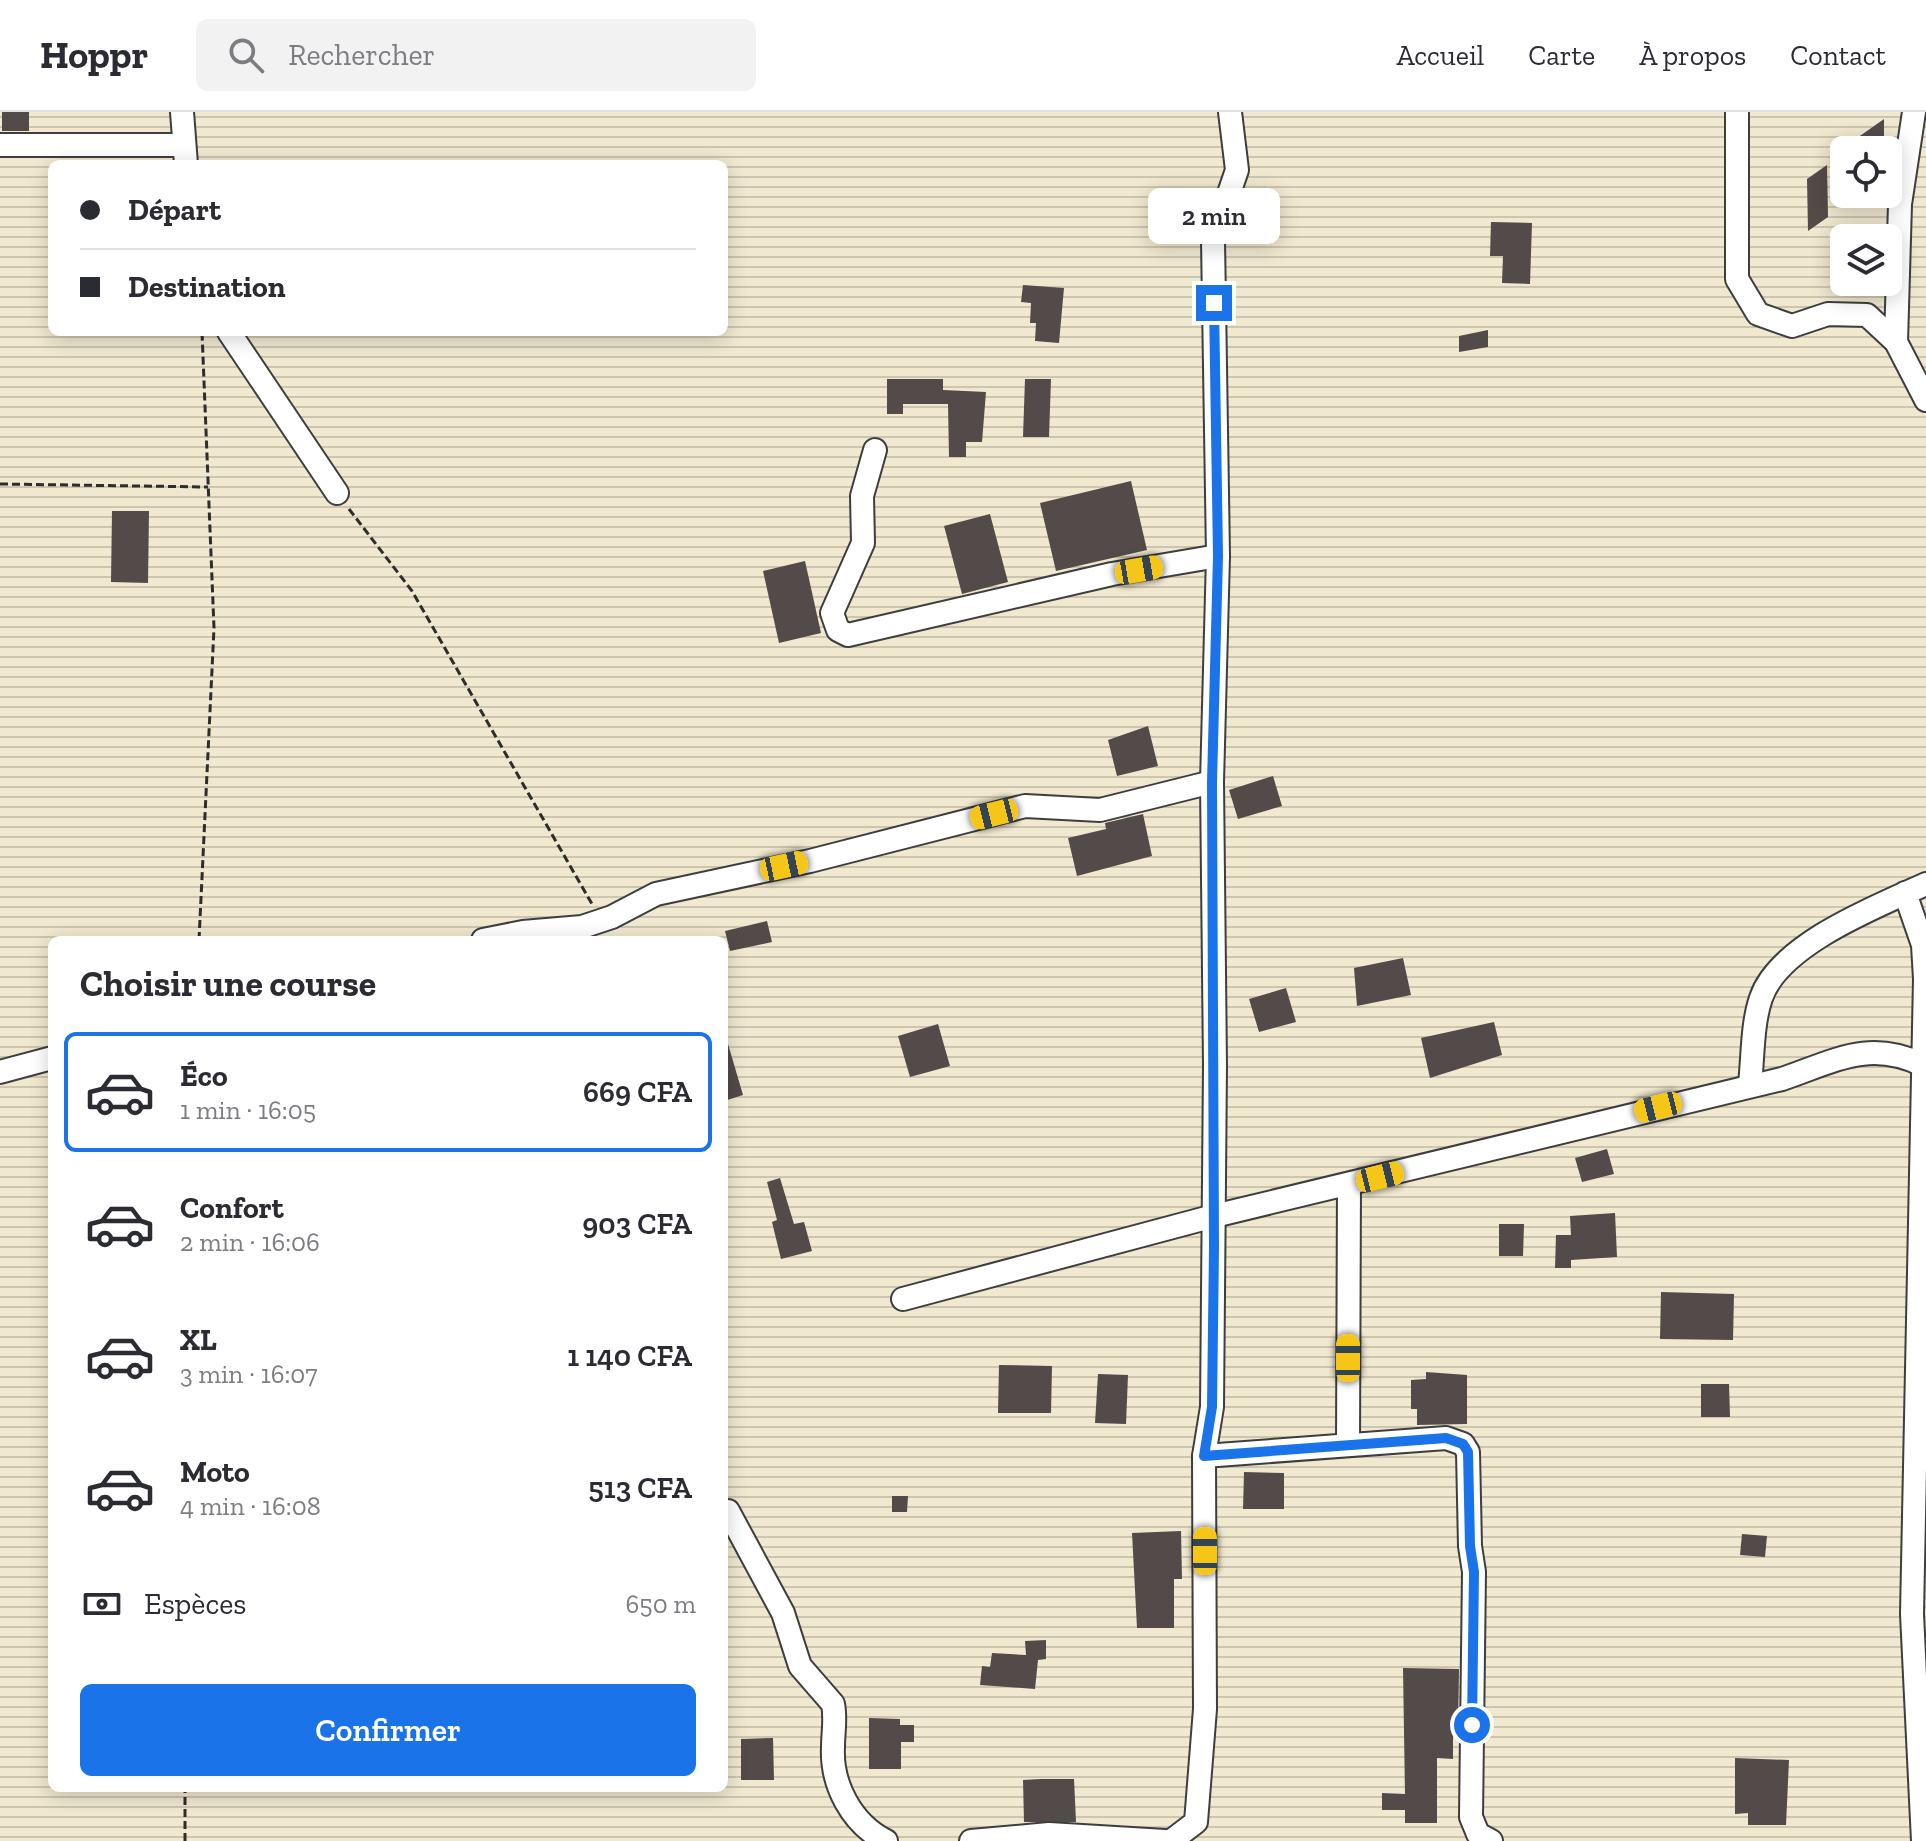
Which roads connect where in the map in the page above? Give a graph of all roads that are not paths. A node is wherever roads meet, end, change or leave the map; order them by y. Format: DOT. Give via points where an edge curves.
graph roads {
  1 [pos="182,112"];
  2 [pos="1230,112"];
  3 [pos="1737,112"];
  4 [pos="1914,112"];
  5 [pos="0,145"];
  6 [pos="185,154"];
  7 [pos="232,336"];
  8 [pos="1896,342"];
  9 [pos="1926,400"];
  10 [pos="875,450"];
  11 [pos="337,493"];
  12 [pos="1218,556"];
  13 [pos="1212,782"];
  14 [pos="1926,884"];
  15 [pos="1905,893"];
  16 [pos="503,936"];
  17 [pos="48,1059"];
  18 [pos="1923,1065"];
  19 [pos="0,1072"];
  20 [pos="1750,1084"];
  21 [pos="1349,1184"];
  22 [pos="1214,1216"];
  23 [pos="903,1299"];
  24 [pos="1348,1445"];
  25 [pos="1204,1456"];
  26 [pos="728,1511"];
  27 [pos="886,1841"];
  28 [pos="971,1841"];
  29 [pos="1168,1841"];
  30 [pos="1491,1841"];
  31 [pos="1923,1841"];
  1 -- 6 [label="street"];
  2 -- 12 [label="street" via="1237,170 1213,240"];
  3 -- 8 [label="street" via="1737,279 1758,314 1792,326 1828,314 1867,315"];
  4 -- 8 [label="street" via="1900,204"];
  5 -- 6 [label="street"];
  7 -- 11 [label="street"];
  8 -- 9 [label="street"];
  10 -- 12 [label="street" via="862,496 863,543 832,613 838,630 848,635 1112,574"];
  12 -- 13 [label="street"];
  13 -- 16 [label="street" via="1100,810 1025,806 656,894 582,927"];
  13 -- 22 [label="street"];
  14 -- 15 [label="street"];
  15 -- 18 [label="street" via="1923,945"];
  15 -- 20 [label="street" via="1801,951 1767,985 1760,1000"];
  17 -- 19 [label="street"];
  18 -- 20 [label="street" via="1883,1050"];
  18 -- 31 [label="street" via="1912,1614"];
  20 -- 21 [label="street"];
  21 -- 22 [label="street"];
  21 -- 24 [label="street"];
  22 -- 23 [label="street"];
  22 -- 25 [label="street" via="1212,1407"];
  24 -- 25 [label="street"];
  24 -- 30 [label="street" via="1454,1439 1468,1452 1474,1572 1471,1817 1478,1834"];
  25 -- 29 [label="street" via="1205,1709 1198,1807 1191,1829"];
  26 -- 27 [label="street" via="783,1613 800,1666 833,1704 832,1750 841,1792 864,1827"];
  28 -- 29 [label="street" via="1049,1834"];
}
